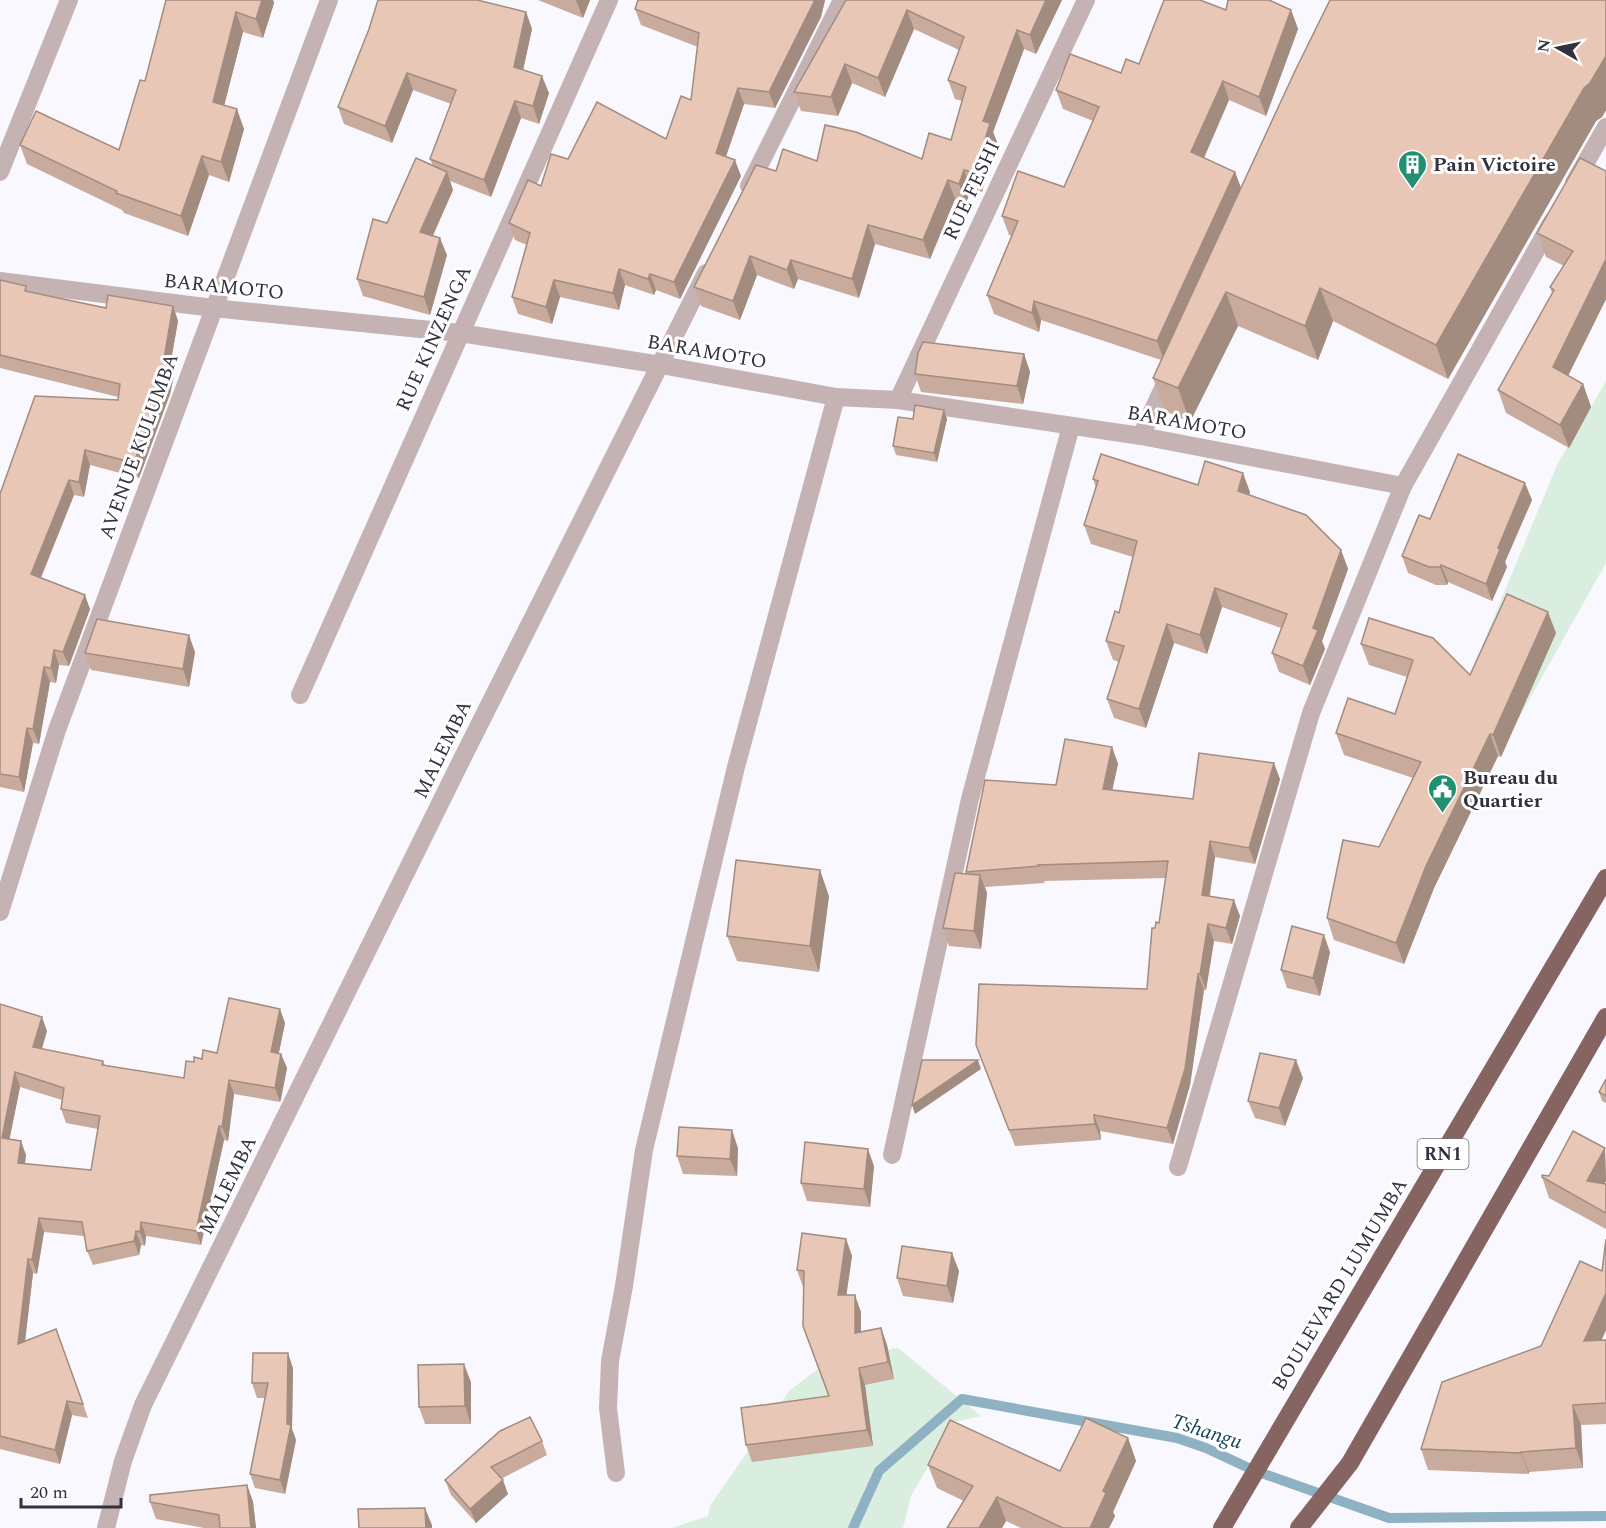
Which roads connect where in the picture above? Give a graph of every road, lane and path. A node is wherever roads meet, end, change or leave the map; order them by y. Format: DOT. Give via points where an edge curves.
graph roads {
  1 [pos="69,0"];
  2 [pos="329,0"];
  3 [pos="609,0"];
  4 [pos="842,0"];
  5 [pos="1086,0"];
  6 [pos="1606,127"];
  7 [pos="0,172"];
  8 [pos="741,204"];
  9 [pos="714,257"];
  10 [pos="0,281"];
  11 [pos="213,308"];
  12 [pos="460,333"];
  13 [pos="1176,361"];
  14 [pos="661,365"];
  15 [pos="836,397"];
  16 [pos="898,400"];
  17 [pos="1071,426"];
  18 [pos="1141,436"];
  19 [pos="1403,486"];
  20 [pos="300,696"];
  21 [pos="1606,878"];
  22 [pos="0,912"];
  23 [pos="1606,1017"];
  24 [pos="892,1155"];
  25 [pos="1178,1167"];
  26 [pos="616,1473"];
  27 [pos="106,1528"];
  28 [pos="1222,1528"];
  29 [pos="1299,1528"];
  1 -- 7 [label="street"];
  2 -- 11 [label="street, AVENUE KULUMBA"];
  3 -- 12 [label="street, RUE KINZENGA"];
  4 -- 8 [label="street"];
  5 -- 16 [label="street, RUE FESHI"];
  6 -- 19 [label="street"];
  9 -- 14 [label="street, MALEMBA"];
  10 -- 11 [label="street, BARAMOTO"];
  11 -- 12 [label="street, BARAMOTO"];
  11 -- 22 [label="street, AVENUE KULUMBA" via="57,730"];
  12 -- 14 [label="street, BARAMOTO"];
  12 -- 20 [label="street, RUE KINZENGA"];
  13 -- 18 [label="street"];
  14 -- 15 [label="street, BARAMOTO"];
  14 -- 27 [label="street, MALEMBA" via="143,1405 123,1461"];
  15 -- 16 [label="street, BARAMOTO"];
  15 -- 26 [label="street" via="736,767 644,1150 610,1360 608,1408"];
  16 -- 17 [label="street, BARAMOTO"];
  17 -- 18 [label="street, BARAMOTO"];
  17 -- 24 [label="street" via="970,799"];
  18 -- 19 [label="street, BARAMOTO"];
  19 -- 25 [label="street" via="1311,713"];
  21 -- 28 [label="highway, BOULEVARD LUMUMBA / RN1"];
  23 -- 29 [label="highway" via="1350,1463"];
}
